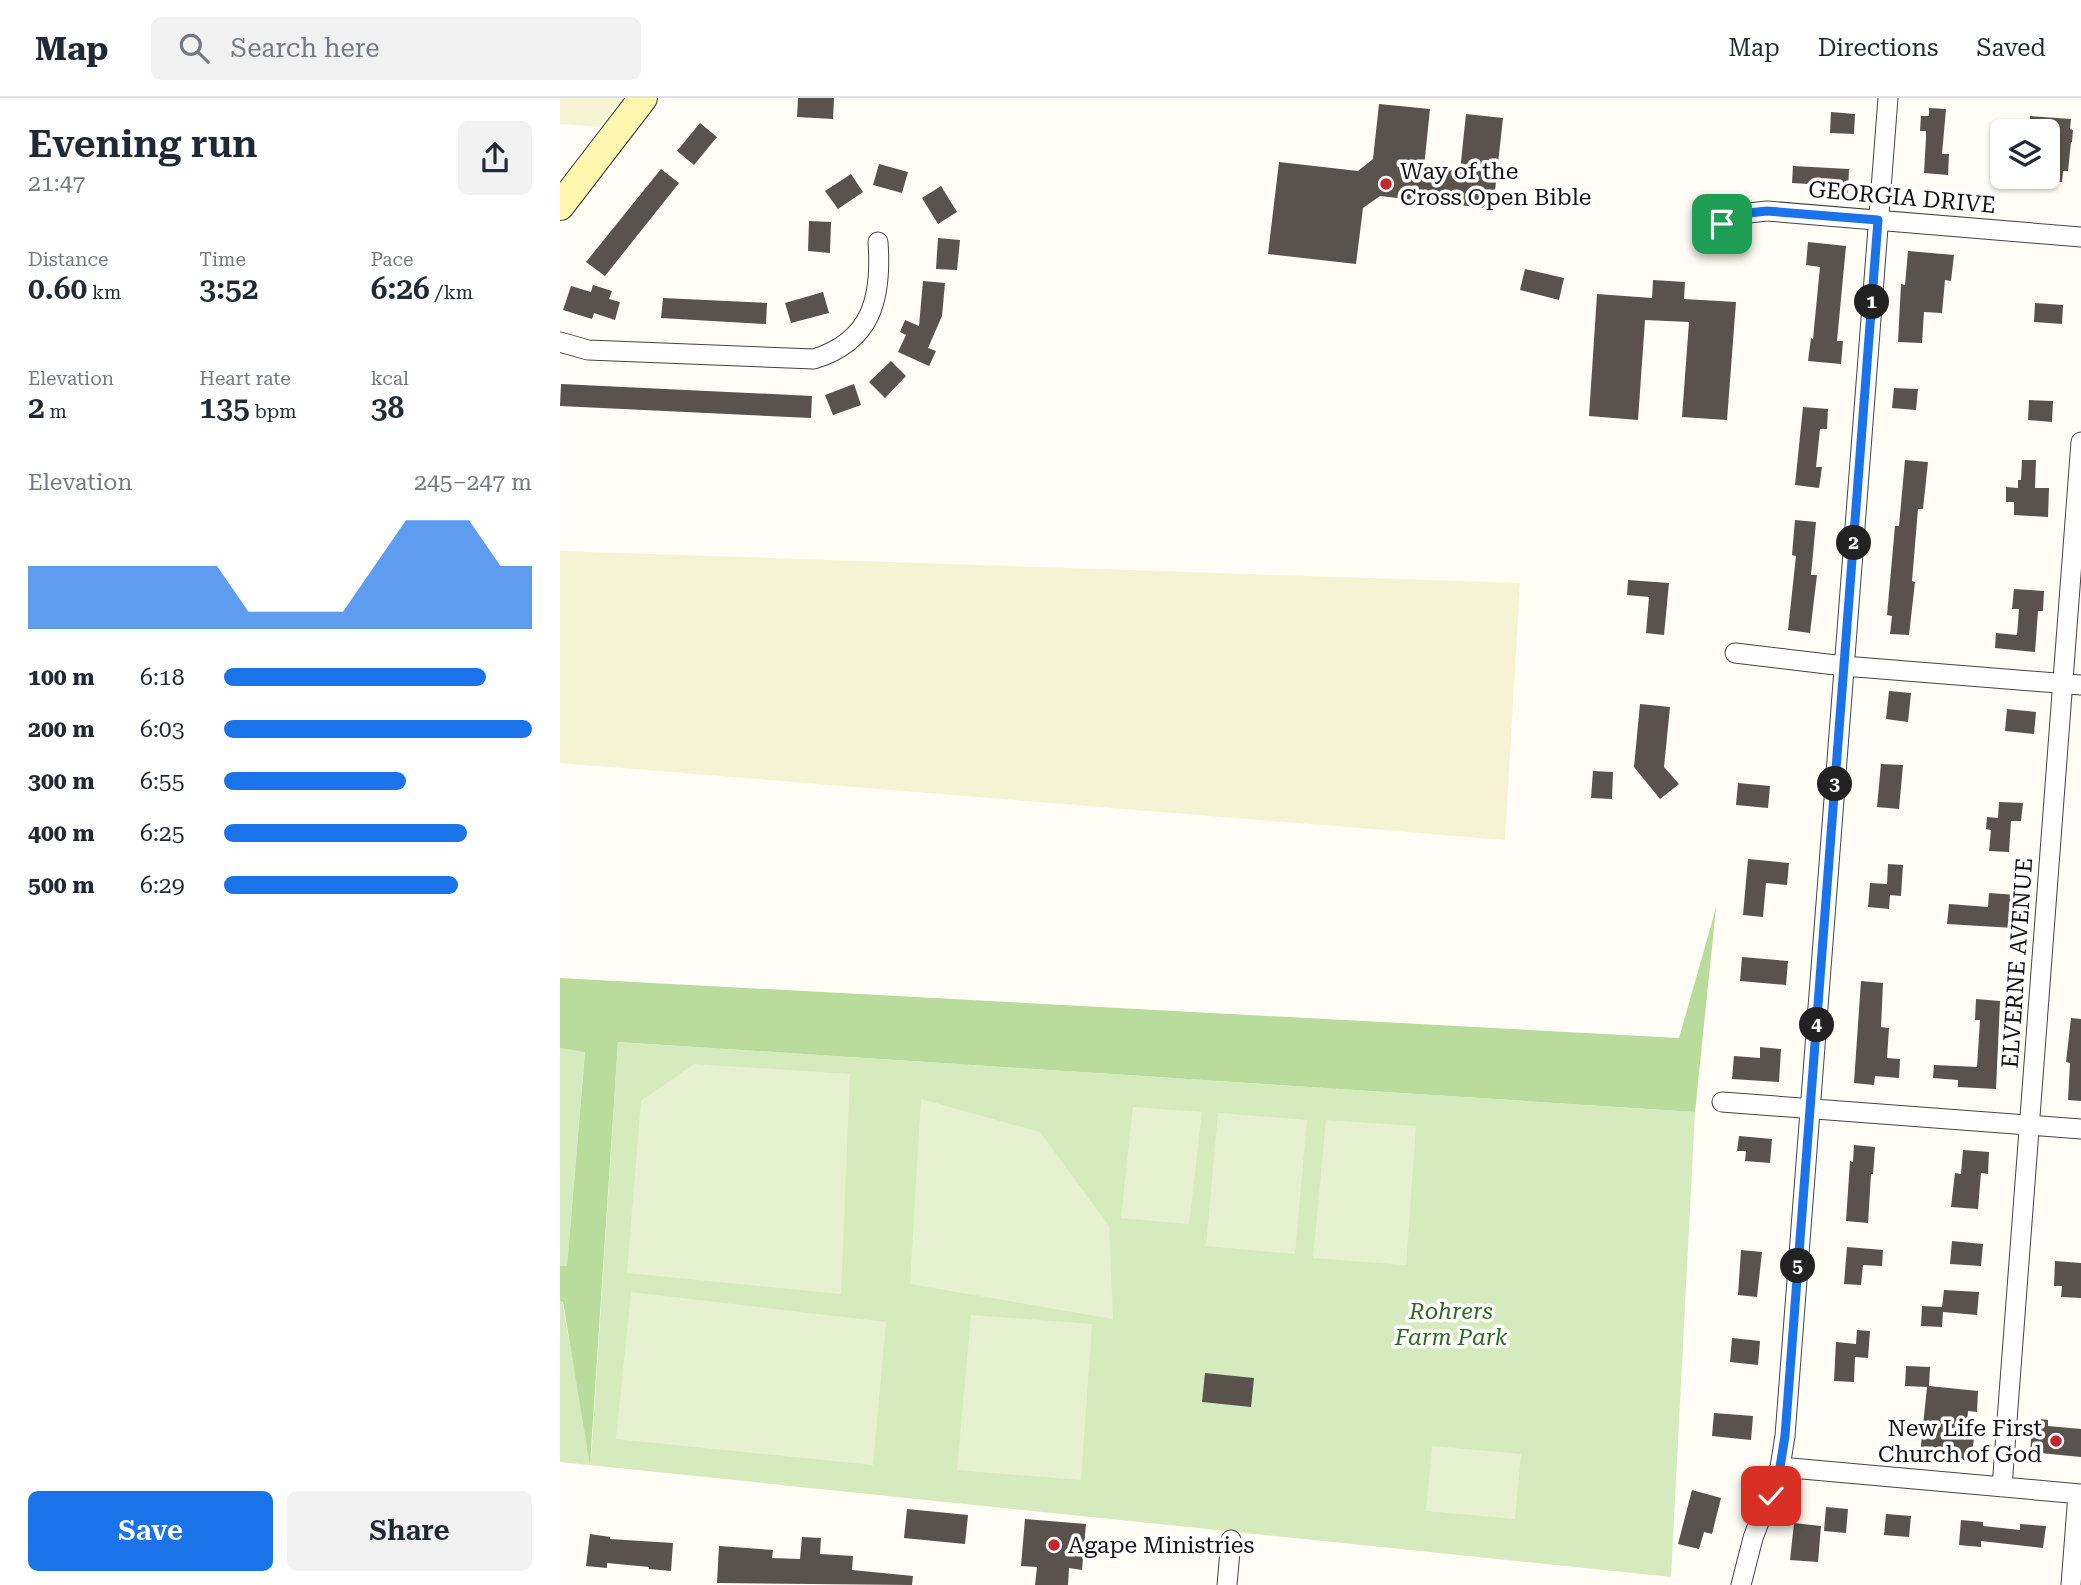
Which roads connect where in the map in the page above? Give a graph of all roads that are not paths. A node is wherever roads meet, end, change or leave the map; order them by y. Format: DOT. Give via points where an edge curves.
graph roads {
  1 [pos="643,98"];
  2 [pos="1888,98"];
  3 [pos="560,205"];
  4 [pos="1878,220"];
  5 [pos="1722,224"];
  6 [pos="2081,237"];
  7 [pos="878,243"];
  8 [pos="560,342"];
  9 [pos="2081,442"];
  10 [pos="1735,653"];
  11 [pos="1844,666"];
  12 [pos="2072,684"];
  13 [pos="1721,1102"];
  14 [pos="1810,1109"];
  15 [pos="2030,1125"];
  16 [pos="2081,1129"];
  17 [pos="1780,1467"];
  18 [pos="2002,1487"];
  19 [pos="2080,1494"];
  20 [pos="1231,1539"];
  21 [pos="1227,1585"];
  22 [pos="1741,1585"];
  23 [pos="2071,1585"];
  1 -- 3 [label="main road"];
  2 -- 4 [label="street"];
  4 -- 5 [label="street, GEORGIA DRIVE" via="1767,211 1740,214"];
  4 -- 6 [label="street, GEORGIA DRIVE"];
  4 -- 11 [label="street"];
  7 -- 8 [label="street" via="878,283 866,322 849,343 814,359 588,350"];
  9 -- 12 [label="street, ELVERNE AVENUE"];
  10 -- 11 [label="street"];
  11 -- 12 [label="street"];
  11 -- 14 [label="street"];
  12 -- 15 [label="street, ELVERNE AVENUE"];
  13 -- 14 [label="street"];
  14 -- 15 [label="street"];
  14 -- 17 [label="street"];
  15 -- 16 [label="street"];
  15 -- 18 [label="street, ELVERNE AVENUE"];
  17 -- 18 [label="street"];
  17 -- 22 [label="street"];
  18 -- 19 [label="street"];
  19 -- 23 [label="street"];
  20 -- 21 [label="street"];
}
